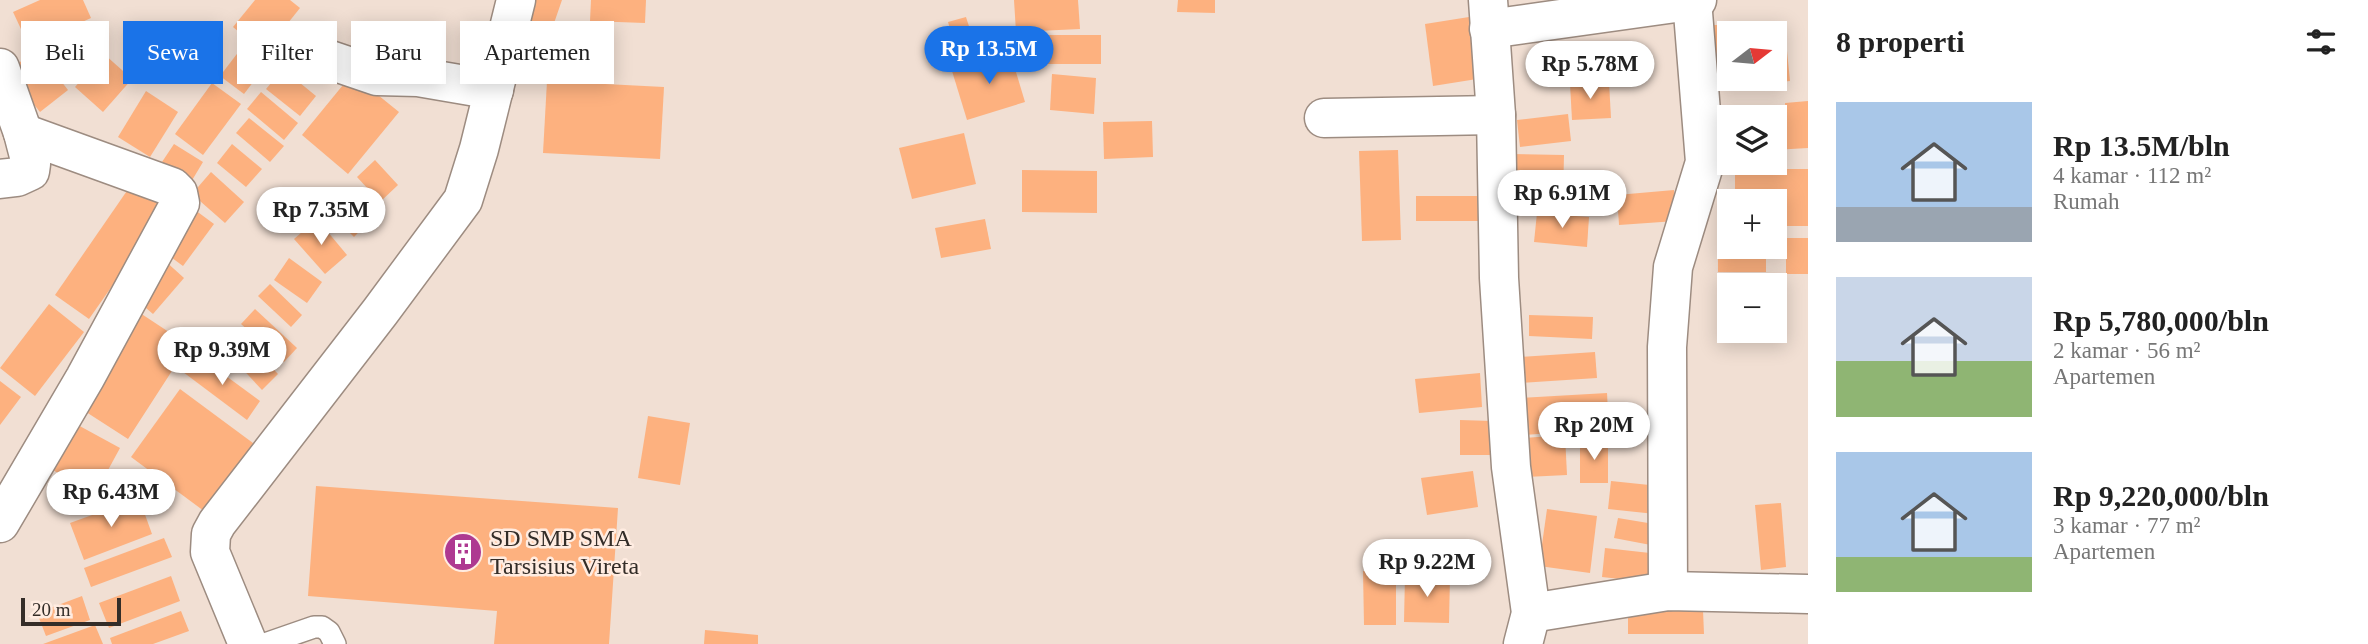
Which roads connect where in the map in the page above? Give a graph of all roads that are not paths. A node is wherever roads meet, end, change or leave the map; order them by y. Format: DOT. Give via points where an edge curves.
graph roads {
  1 [pos="516,0"];
  2 [pos="1695,0"];
  3 [pos="1489,15"];
  4 [pos="337,62"];
  5 [pos="0,68"];
  6 [pos="495,90"];
  7 [pos="1496,115"];
  8 [pos="1324,117"];
  9 [pos="23,133"];
  10 [pos="0,179"];
  11 [pos="0,523"];
  12 [pos="1668,591"];
  13 [pos="1808,594"];
  14 [pos="1527,628"];
  15 [pos="248,644"];
  16 [pos="264,644"];
  17 [pos="335,644"];
  1 -- 6 [label="street"];
  2 -- 3 [label="street"];
  2 -- 12 [label="street" via="1705,162 1673,267 1667,347"];
  3 -- 7 [label="street"];
  4 -- 6 [label="street" via="377,76 418,77"];
  5 -- 9 [label="street"];
  6 -- 15 [label="street" via="463,200 211,534 210,552"];
  7 -- 8 [label="street"];
  7 -- 14 [label="street" via="1499,278"];
  9 -- 10 [label="street" via="30,171"];
  9 -- 11 [label="street" via="172,187 180,203"];
  12 -- 13 [label="street"];
  12 -- 14 [label="street"];
  16 -- 17 [label="lane" via="314,627 329,632"];
}
